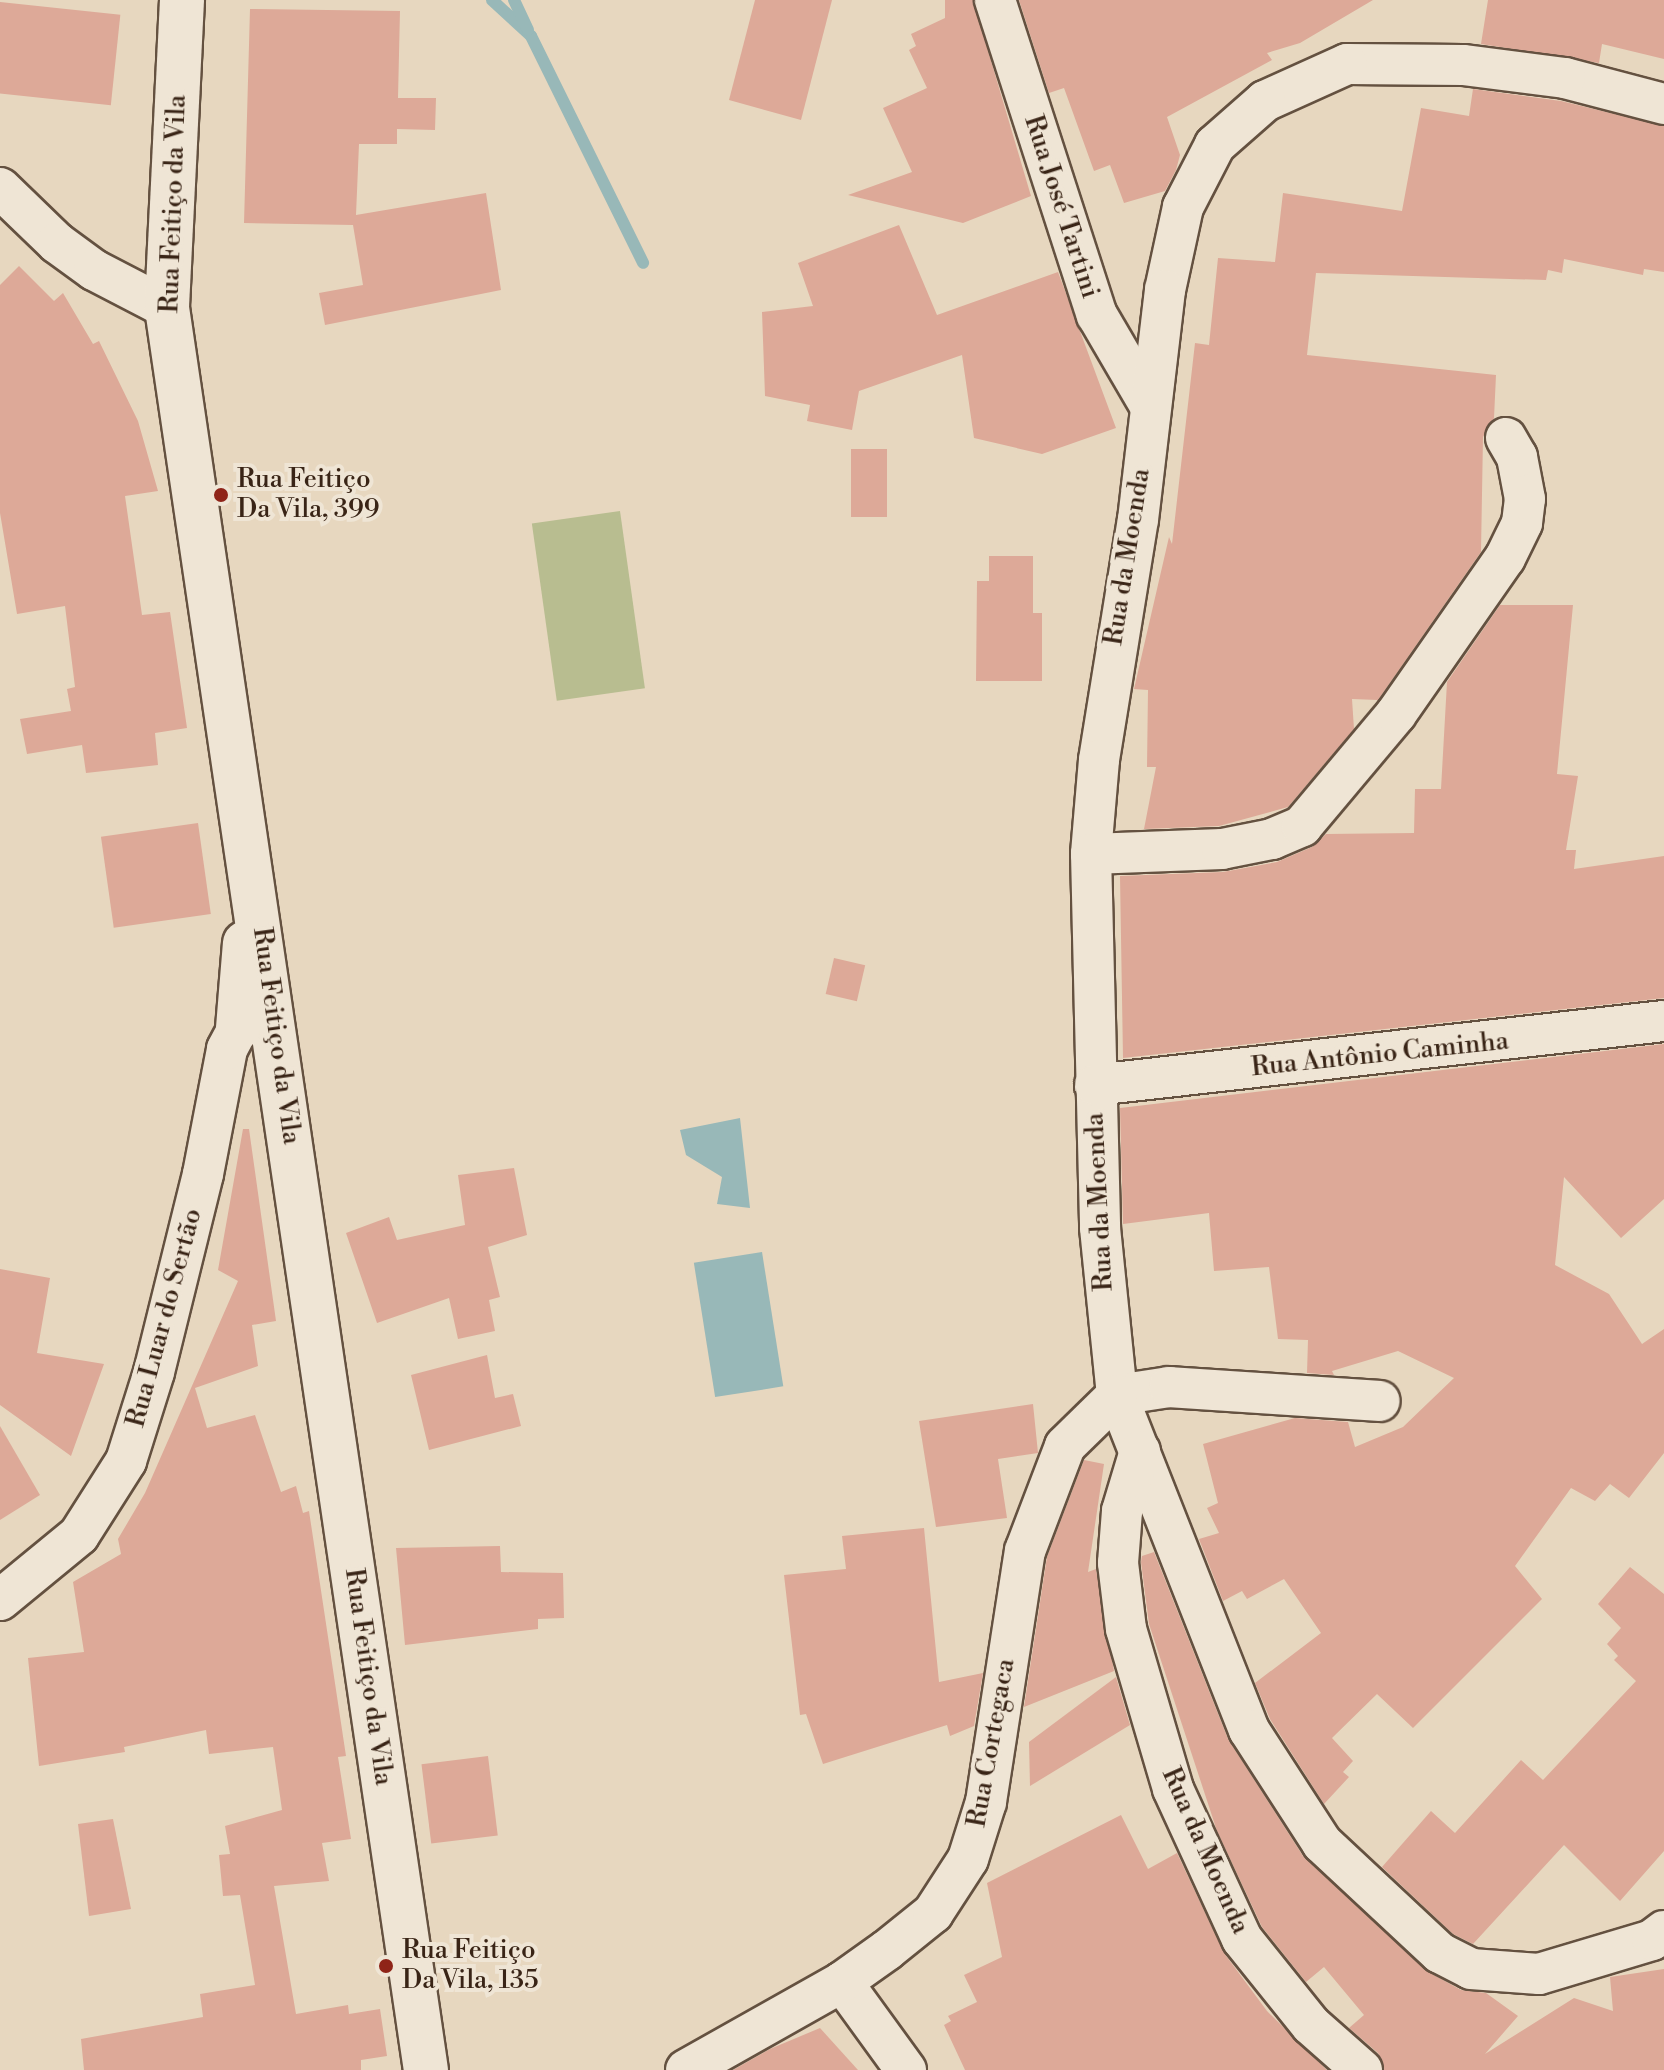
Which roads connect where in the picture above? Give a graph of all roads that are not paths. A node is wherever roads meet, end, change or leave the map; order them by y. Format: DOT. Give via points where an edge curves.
graph roads {
  1 [pos="182,0"];
  2 [pos="995,0"];
  3 [pos="1664,104"];
  4 [pos="0,188"];
  5 [pos="167,308"];
  6 [pos="1149,404"];
  7 [pos="1506,438"];
  8 [pos="1091,854"];
  9 [pos="255,1018"];
  10 [pos="1664,1021"];
  11 [pos="1095,1085"];
  12 [pos="1117,1395"];
  13 [pos="1380,1401"];
  14 [pos="1140,1451"];
  15 [pos="0,1600"];
  16 [pos="1664,1931"];
  17 [pos="842,1982"];
  18 [pos="426,2070"];
  19 [pos="686,2070"];
  20 [pos="906,2070"];
  21 [pos="1362,2070"];
  1 -- 5 [label="street, Rua Feitiço da Vila"];
  2 -- 6 [label="street, Rua José Tartini" via="1097,315"];
  3 -- 6 [label="street, Rua da Moenda" via="1565,78 1406,61 1347,64 1265,101 1215,145 1183,207"];
  4 -- 5 [label="street" via="69,252"];
  5 -- 9 [label="street, Rua Feitiço da Vila" via="251,865"];
  6 -- 8 [label="street, Rua da Moenda" via="1138,519 1099,760"];
  7 -- 8 [label="street" via="1517,457 1525,499 1522,523 1505,558 1396,714 1302,826 1272,839 1222,849"];
  8 -- 11 [label="street, Rua da Moenda"];
  9 -- 15 [label="street, Rua Luar do Sertão" via="227,1049 199,1190 126,1461 79,1535"];
  9 -- 18 [label="street, Rua Feitiço da Vila"];
  10 -- 11 [label="street, Rua Antônio Caminha"];
  11 -- 12 [label="street, Rua da Moenda" via="1105,1309"];
  12 -- 13 [label="street" via="1169,1387"];
  12 -- 14 [label="street, Rua da Moenda"];
  12 -- 17 [label="street, Rua Cortegaca" via="1065,1446 1025,1551 986,1802 968,1859 933,1913"];
  14 -- 16 [label="street, Rua da Moenda" via="1249,1730 1322,1843 1421,1937 1471,1969 1539,1974 1652,1940"];
  14 -- 21 [label="street, Rua da Moenda" via="1122,1511 1118,1563 1126,1629 1173,1789 1242,1939 1311,2025"];
  17 -- 19 [label="street, Rua Cortegaca"];
  17 -- 20 [label="street"];
}
